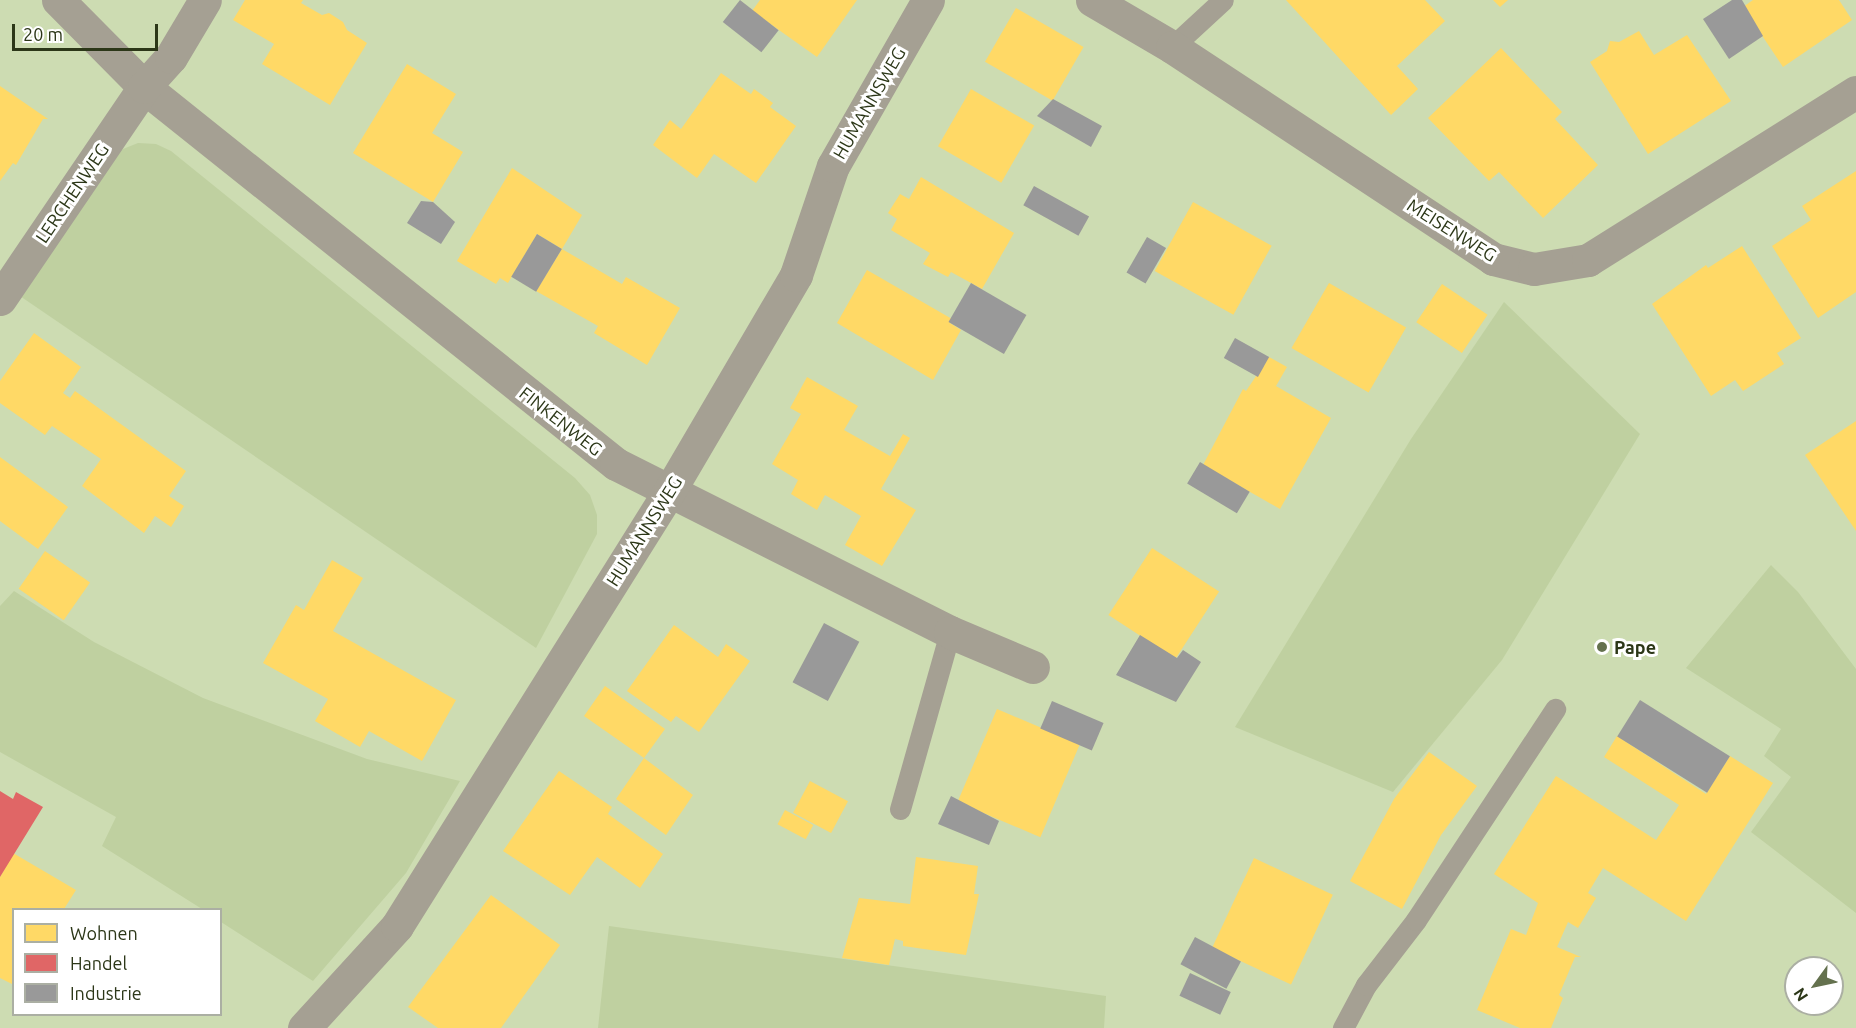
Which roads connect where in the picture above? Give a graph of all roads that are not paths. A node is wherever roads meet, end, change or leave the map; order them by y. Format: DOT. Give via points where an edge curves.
graph roads {
  1 [pos="58,0"];
  2 [pos="205,0"];
  3 [pos="928,0"];
  4 [pos="1092,0"];
  5 [pos="1223,0"];
  6 [pos="1172,47"];
  7 [pos="144,87"];
  8 [pos="1856,92"];
  9 [pos="0,299"];
  10 [pos="670,490"];
  11 [pos="950,632"];
  12 [pos="1033,667"];
  13 [pos="1555,709"];
  14 [pos="900,809"];
  15 [pos="304,1028"];
  16 [pos="1343,1028"];
  1 -- 7 [label="street, FINKENWEG"];
  2 -- 7 [label="street" via="171,57"];
  3 -- 10 [label="street, HUMANNSWEG" via="833,166 796,275"];
  4 -- 6 [label="street, MEISENWEG"];
  5 -- 6 [label="lane"];
  6 -- 8 [label="street, MEISENWEG" via="1493,259 1534,268 1588,260"];
  7 -- 9 [label="street, LERCHENWEG"];
  7 -- 10 [label="street, FINKENWEG" via="616,464"];
  10 -- 11 [label="street, FINKENWEG"];
  10 -- 15 [label="street, HUMANNSWEG" via="397,927"];
  11 -- 12 [label="street, FINKENWEG"];
  11 -- 14 [label="lane"];
  13 -- 16 [label="lane" via="1416,920 1366,984"];
}
